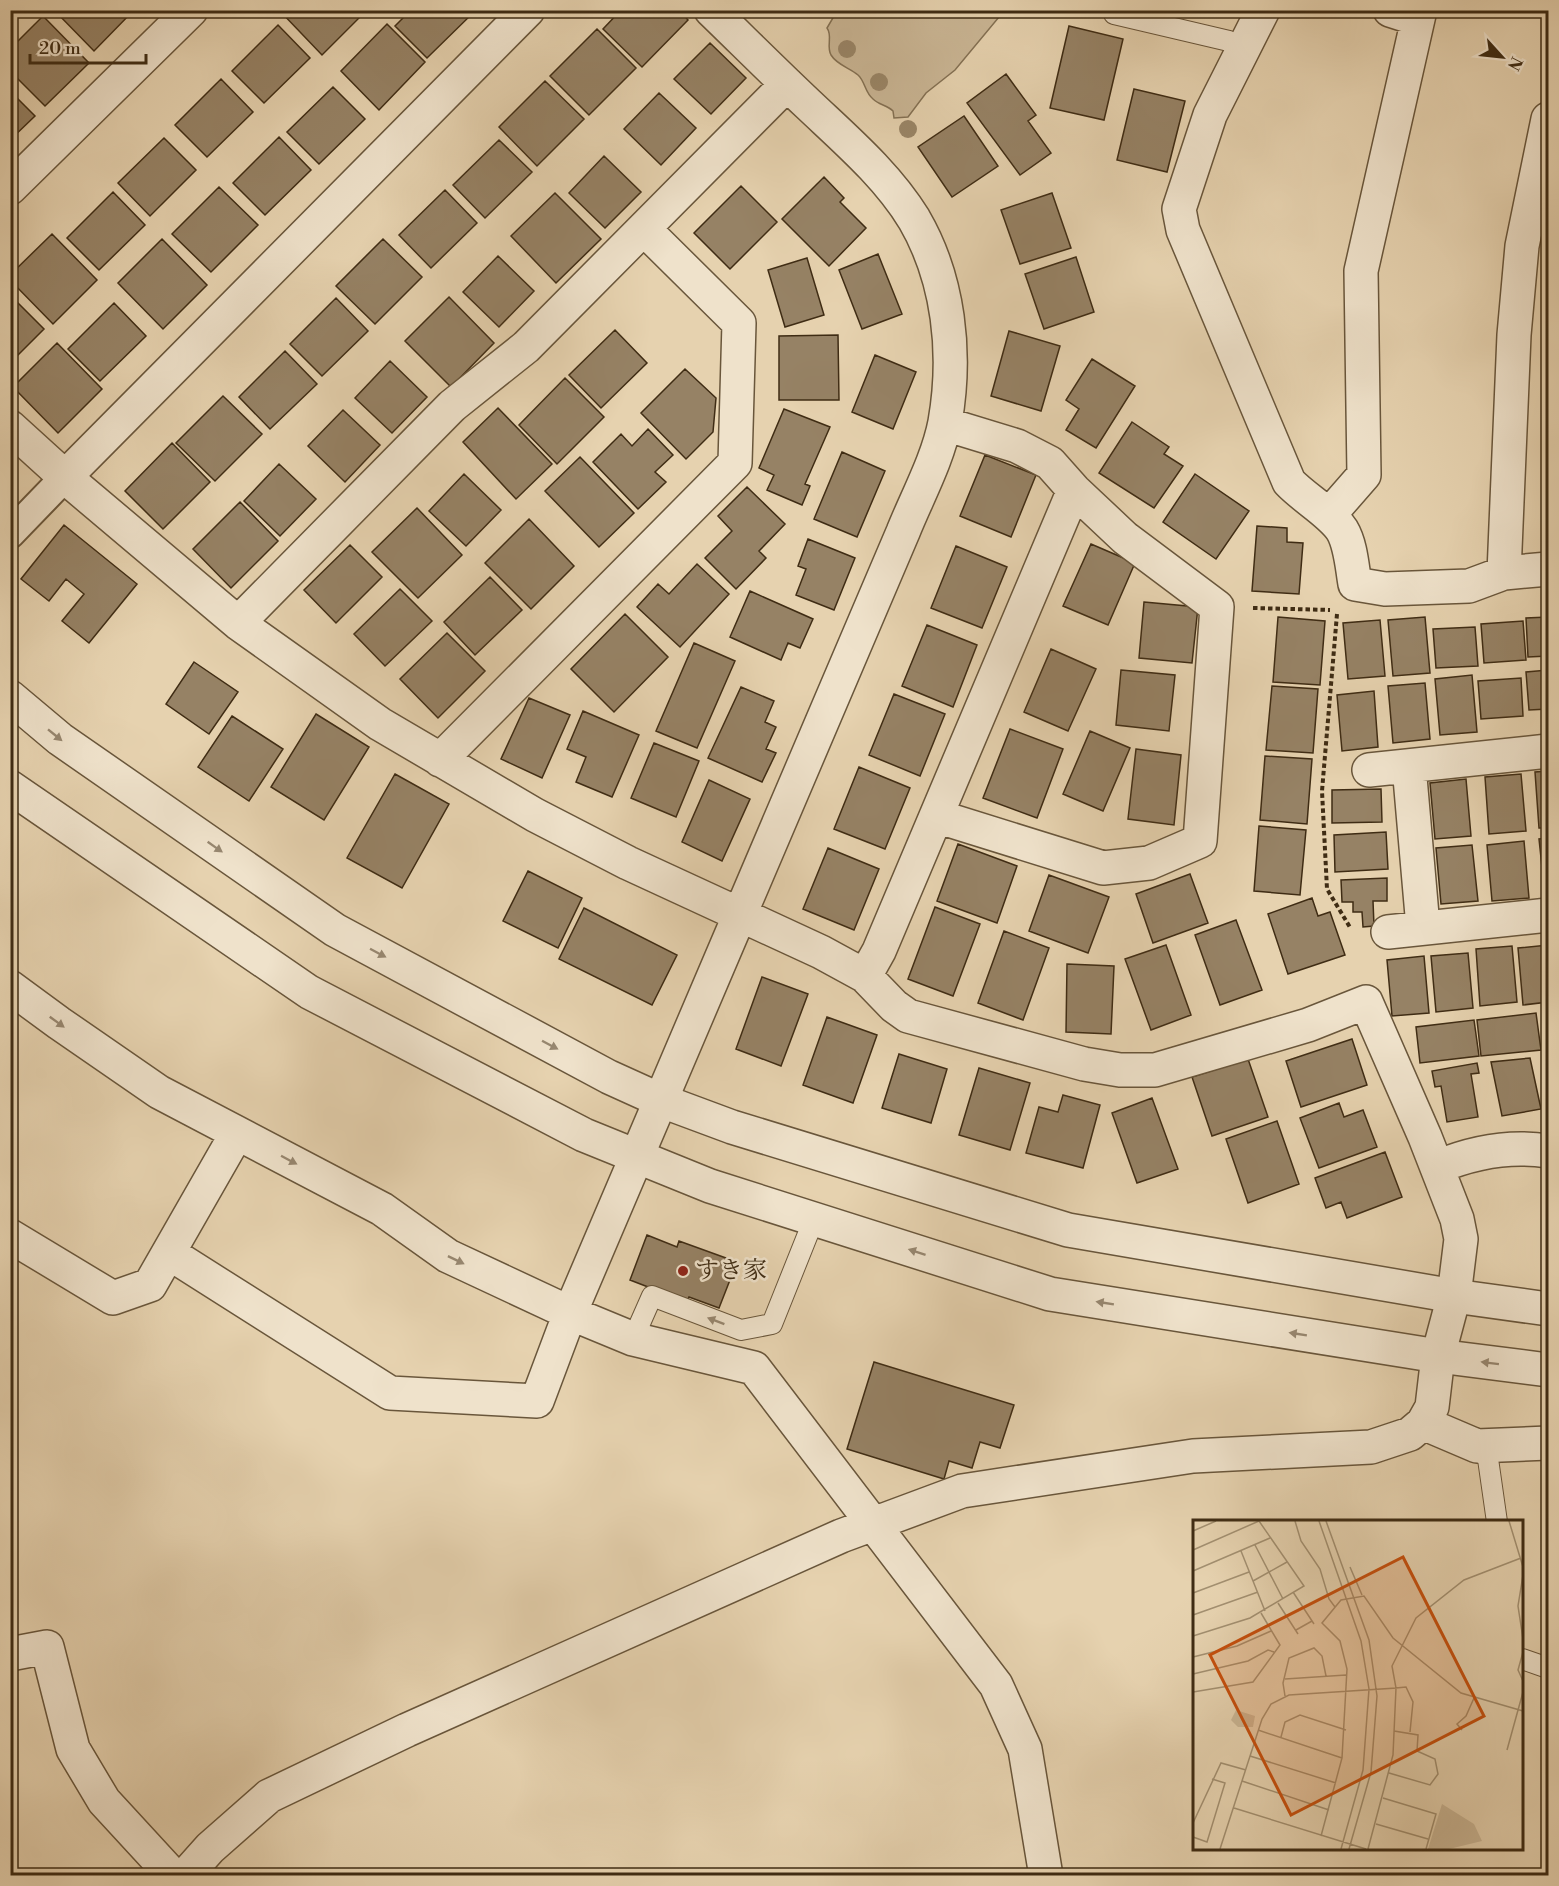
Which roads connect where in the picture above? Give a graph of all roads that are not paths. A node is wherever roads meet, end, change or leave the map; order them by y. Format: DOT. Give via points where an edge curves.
graph roads {
  1 [pos="191,10"];
  2 [pos="528,10"];
  3 [pos="711,10"];
  4 [pos="1263,10"];
  5 [pos="1409,13"];
  6 [pos="1114,14"];
  7 [pos="1244,49"];
  8 [pos="787,84"];
  9 [pos="1548,119"];
  10 [pos="10,188"];
  11 [pos="644,229"];
  12 [pos="945,424"];
  13 [pos="10,427"];
  14 [pos="65,477"];
  15 [pos="1074,490"];
  16 [pos="1329,515"];
  17 [pos="10,534"];
  18 [pos="1548,569"];
  19 [pos="1504,573"];
  20 [pos="238,622"];
  21 [pos="10,697"];
  22 [pos="1548,751"];
  23 [pos="440,760"];
  24 [pos="1409,766"];
  25 [pos="1369,770"];
  26 [pos="10,787"];
  27 [pos="936,816"];
  28 [pos="739,915"];
  29 [pos="1548,915"];
  30 [pos="1423,927"];
  31 [pos="1388,932"];
  32 [pos="865,976"];
  33 [pos="10,987"];
  34 [pos="662,1101"];
  35 [pos="237,1133"];
  36 [pos="1548,1151"];
  37 [pos="638,1158"];
  38 [pos="1437,1167"];
  39 [pos="814,1219"];
  40 [pos="10,1236"];
  41 [pos="169,1253"];
  42 [pos="1454,1296"];
  43 [pos="1548,1309"];
  44 [pos="570,1314"];
  45 [pos="633,1339"];
  46 [pos="1438,1356"];
  47 [pos="1548,1370"];
  48 [pos="1423,1423"];
  49 [pos="1548,1443"];
  50 [pos="1477,1446"];
  51 [pos="1497,1520"];
  52 [pos="873,1524"];
  53 [pos="10,1654"];
  54 [pos="1523,1660"];
  55 [pos="1548,1668"];
  56 [pos="173,1875"];
  57 [pos="185,1875"];
  58 [pos="1046,1875"];
  1 -- 10 [label="street"];
  2 -- 14 [label="street"];
  3 -- 8 [label="street"];
  4 -- 7 [label="street"];
  5 -- 16 [label="street" via="1361,271 1364,475"];
  6 -- 7 [label="lane" via="1229,41"];
  7 -- 16 [label="street" via="1210,115 1179,209 1183,230 1289,482"];
  8 -- 11 [label="street"];
  8 -- 12 [label="street" via="860,153 913,218 930,249 940,280 951,351"];
  9 -- 19 [label="street" via="1522,246 1514,335"];
  11 -- 20 [label="street" via="526,347 452,406"];
  11 -- 23 [label="street" via="739,323 735,463"];
  12 -- 15 [label="street" via="1017,446 1050,463"];
  12 -- 28 [label="street" via="903,532"];
  13 -- 14 [label="street"];
  14 -- 17 [label="street"];
  14 -- 20 [label="street"];
  15 -- 27 [label="street"];
  15 -- 27 [label="street" via="1125,538 1217,607 1200,841 1149,863 1103,868"];
  16 -- 19 [label="street" via="1342,530 1355,584 1385,589 1469,586"];
  18 -- 19 [label="street"];
  20 -- 23 [label="street" via="380,724"];
  21 -- 34 [label="street, one-way" via="60,739 335,930 609,1077"];
  22 -- 24 [label="street"];
  23 -- 28 [label="street" via="628,863"];
  24 -- 25 [label="street"];
  24 -- 30 [label="street"];
  26 -- 37 [label="street" via="309,992 584,1135"];
  27 -- 32 [label="street"];
  28 -- 32 [label="street"];
  28 -- 34 [label="street"];
  29 -- 30 [label="street"];
  30 -- 31 [label="street"];
  32 -- 38 [label="street" via="908,1016 1084,1064 1120,1070 1155,1070 1308,1025 1366,1002"];
  33 -- 35 [label="street, one-way" via="159,1092"];
  34 -- 37 [label="street"];
  34 -- 42 [label="street" via="732,1127 1068,1230"];
  35 -- 41 [label="street"];
  35 -- 44 [label="street, one-way" via="382,1209 448,1256"];
  36 -- 38 [label="street" via="1527,1147 1495,1150 1461,1156"];
  37 -- 39 [label="street"];
  37 -- 44 [label="street"];
  38 -- 42 [label="street" via="1461,1239"];
  39 -- 45 [label="lane, one-way" via="772,1324 741,1330 652,1296"];
  46 -- 39 [label="street, one-way" via="1050,1294"];
  40 -- 41 [label="street" via="113,1298 150,1285"];
  41 -- 44 [label="street" via="390,1393 537,1401"];
  42 -- 43 [label="street"];
  42 -- 46 [label="street"];
  44 -- 45 [label="street"];
  45 -- 52 [label="street" via="754,1368"];
  47 -- 46 [label="street, one-way"];
  46 -- 48 [label="street" via="1432,1407"];
  48 -- 50 [label="street"];
  48 -- 52 [label="street" via="1410,1434 1371,1447 1193,1456 962,1491"];
  49 -- 50 [label="street"];
  50 -- 51 [label="lane" via="1488,1459"];
  52 -- 57 [label="street" via="418,1725 269,1796"];
  52 -- 58 [label="street" via="996,1685 1025,1749"];
  53 -- 56 [label="street" via="47,1647 73,1749 104,1801"];
  54 -- 55 [label="lane"];
}
